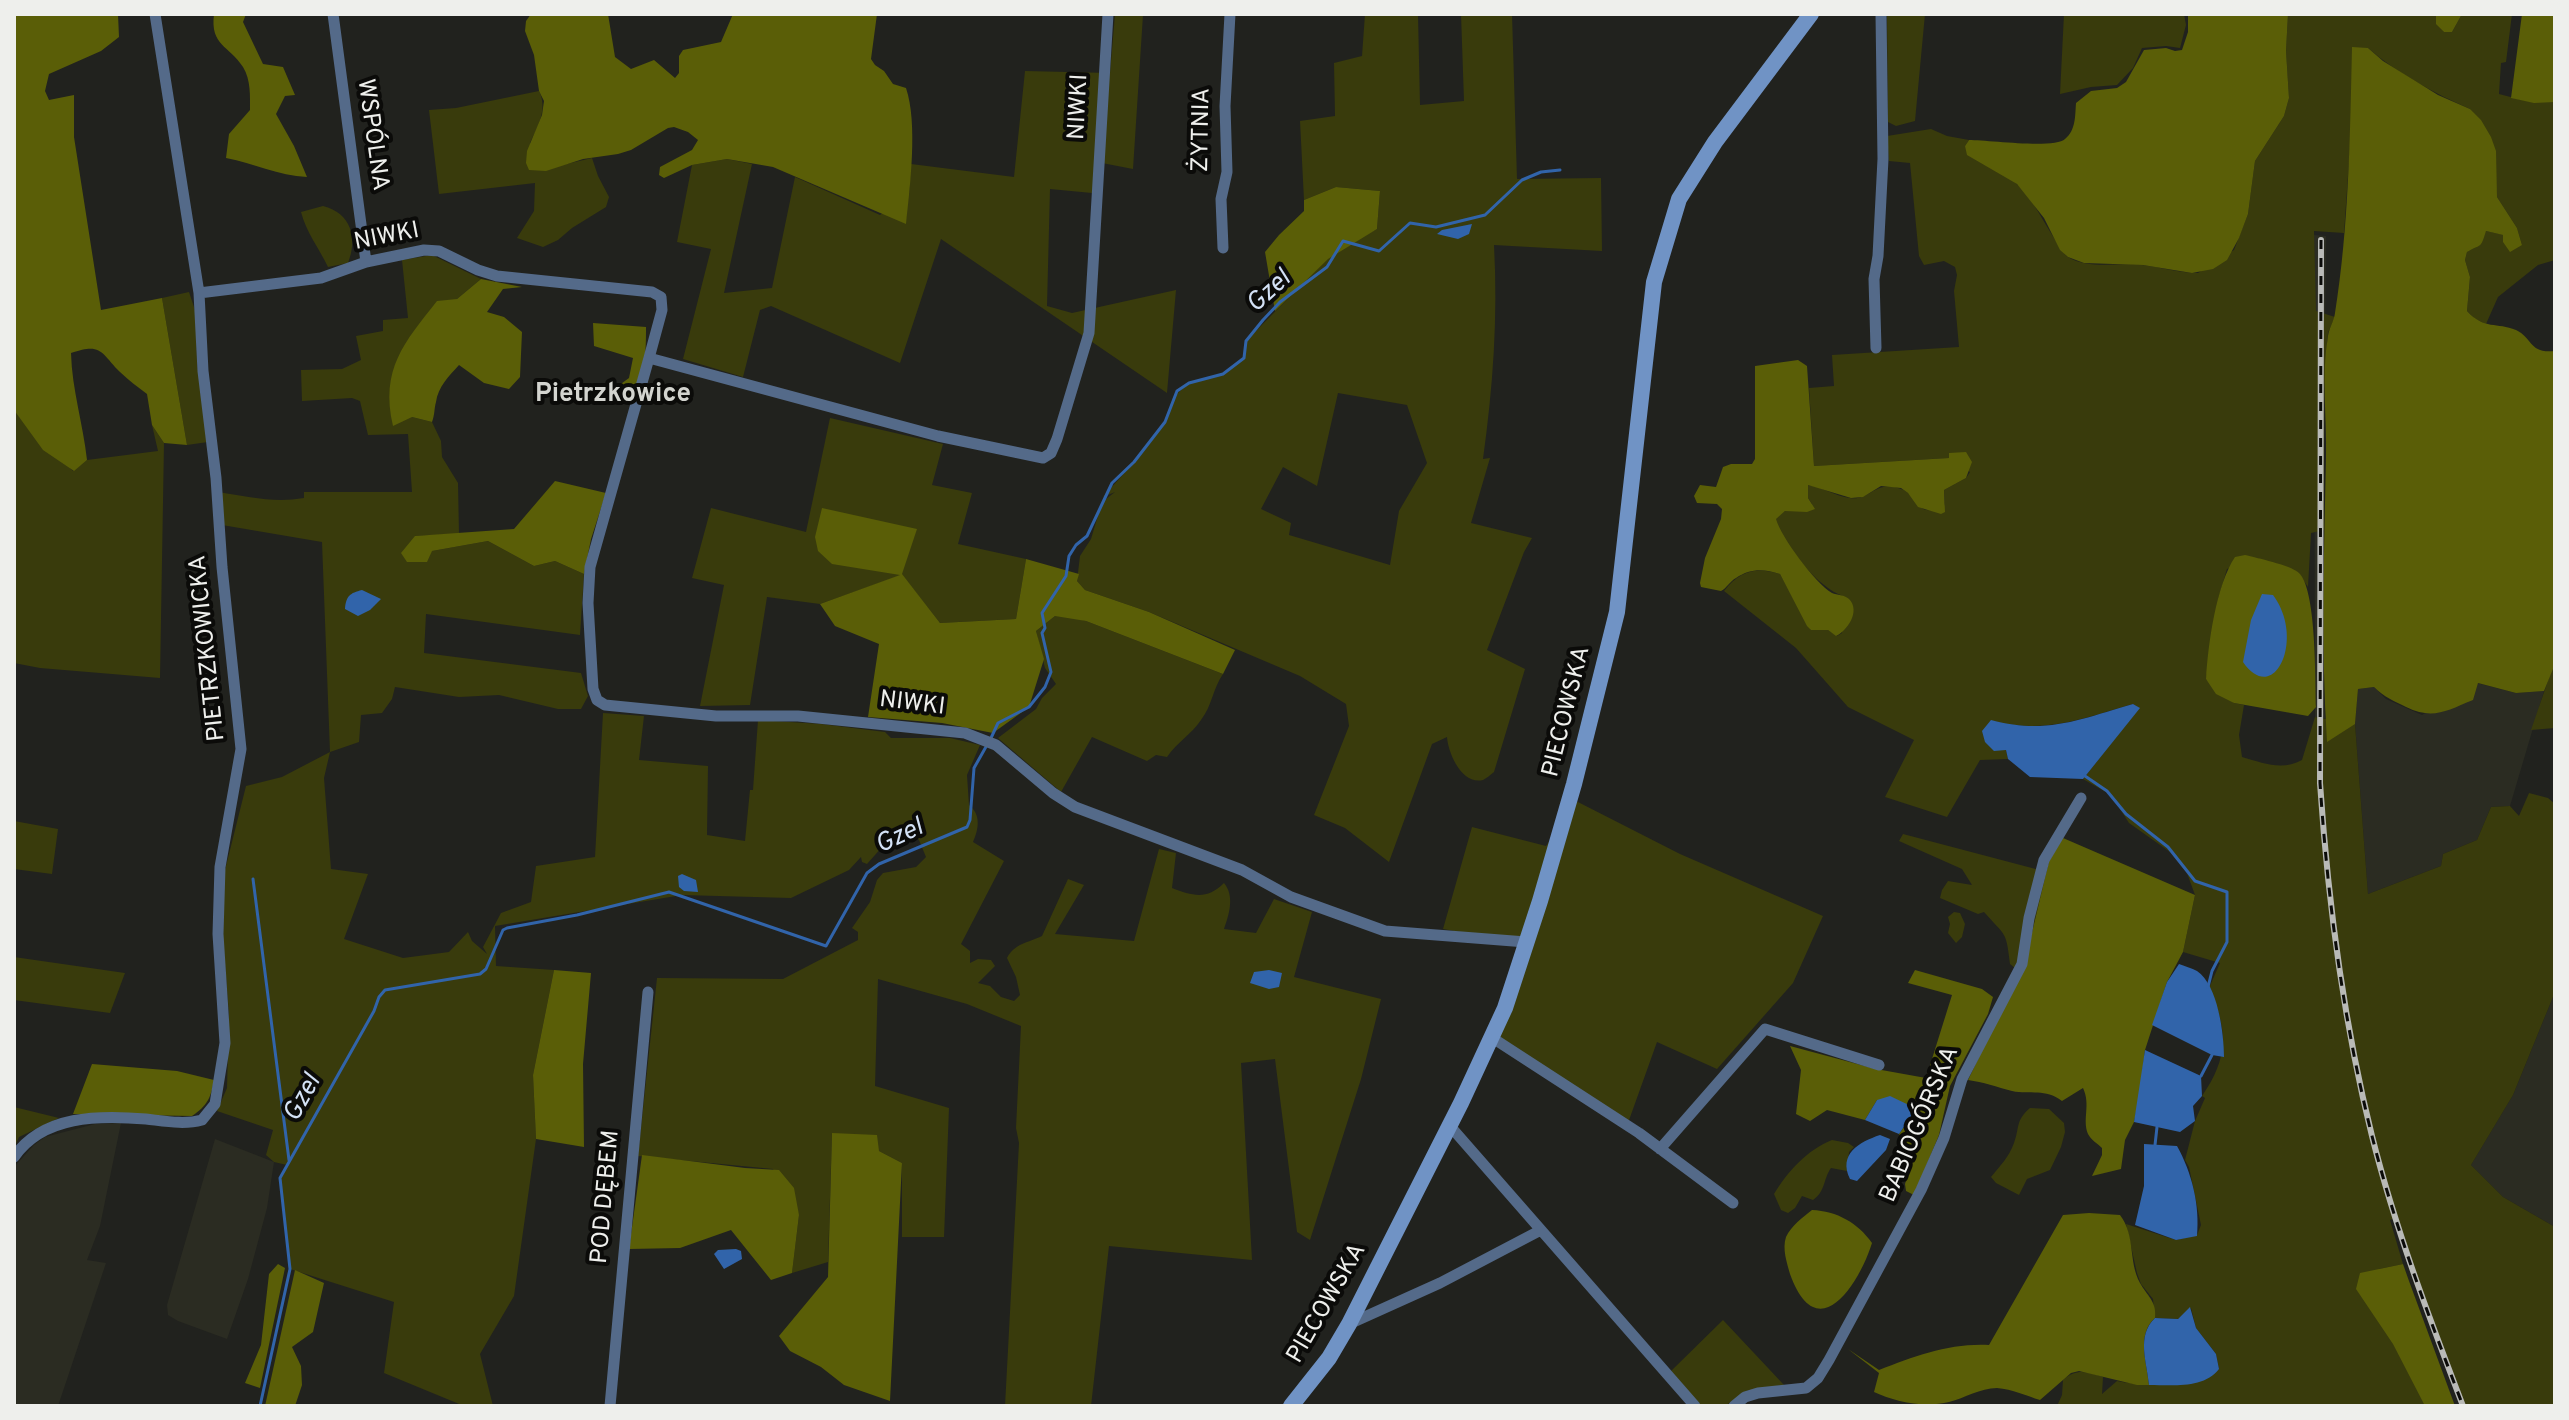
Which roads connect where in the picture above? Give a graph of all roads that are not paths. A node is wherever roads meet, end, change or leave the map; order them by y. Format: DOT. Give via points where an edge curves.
graph roads {
  1 [pos="155,14"];
  2 [pos="333,14"];
  3 [pos="1108,14"];
  4 [pos="1230,14"];
  5 [pos="1811,14"];
  6 [pos="1881,14"];
  7 [pos="1223,248"];
  8 [pos="366,262"];
  9 [pos="199,293"];
  10 [pos="1876,348"];
  11 [pos="649,358"];
  12 [pos="2081,798"];
  13 [pos="1526,942"];
  14 [pos="648,992"];
  15 [pos="1491,1037"];
  16 [pos="1879,1065"];
  17 [pos="1450,1126"];
  18 [pos="1660,1149"];
  19 [pos="14,1157"];
  20 [pos="1733,1203"];
  21 [pos="1541,1230"];
  22 [pos="1349,1324"];
  23 [pos="610,1406"];
  24 [pos="1291,1406"];
  25 [pos="1695,1406"];
  26 [pos="1734,1406"];
  1 -- 9 [label="street, PIETRZKOWICKA"];
  2 -- 8 [label="street, WSPÓLNA"];
  3 -- 11 [label="street, NIWKI" via="1089,333 1051,453 1043,458 938,436"];
  4 -- 7 [label="street, ŻYTNIA"];
  5 -- 13 [label="street, PIECOWSKA" via="1715,142 1679,199 1666,235 1654,282 1617,612 1574,784"];
  6 -- 10 [label="street" via="1883,159 1874,279"];
  8 -- 9 [label="street, NIWKI" via="321,278"];
  8 -- 11 [label="street, NIWKI" via="439,251 497,276 652,292 661,297 662,310"];
  9 -- 19 [label="street, PIETRZKOWICKA" via="241,749 220,867 225,1043 220,1082 215,1104 202,1120 62,1122 42,1131"];
  11 -- 13 [label="street, NIWKI" via="590,567 597,700 619,708 798,716 965,733 996,745 1075,807 1242,870 1338,916 1385,931"];
  12 -- 26 [label="street, BABIOGÓRSKA" via="2044,860 2022,964 1962,1079 1940,1148 1829,1360 1806,1388 1758,1393"];
  13 -- 15 [label="street, PIECOWSKA"];
  14 -- 23 [label="street, POD DĘBEM"];
  15 -- 17 [label="street, PIECOWSKA"];
  15 -- 18 [label="street"];
  16 -- 18 [label="street" via="1765,1029"];
  17 -- 21 [label="street"];
  17 -- 22 [label="street, PIECOWSKA"];
  18 -- 20 [label="street"];
  21 -- 22 [label="street"];
  21 -- 25 [label="street"];
  22 -- 24 [label="street, PIECOWSKA"];
}
